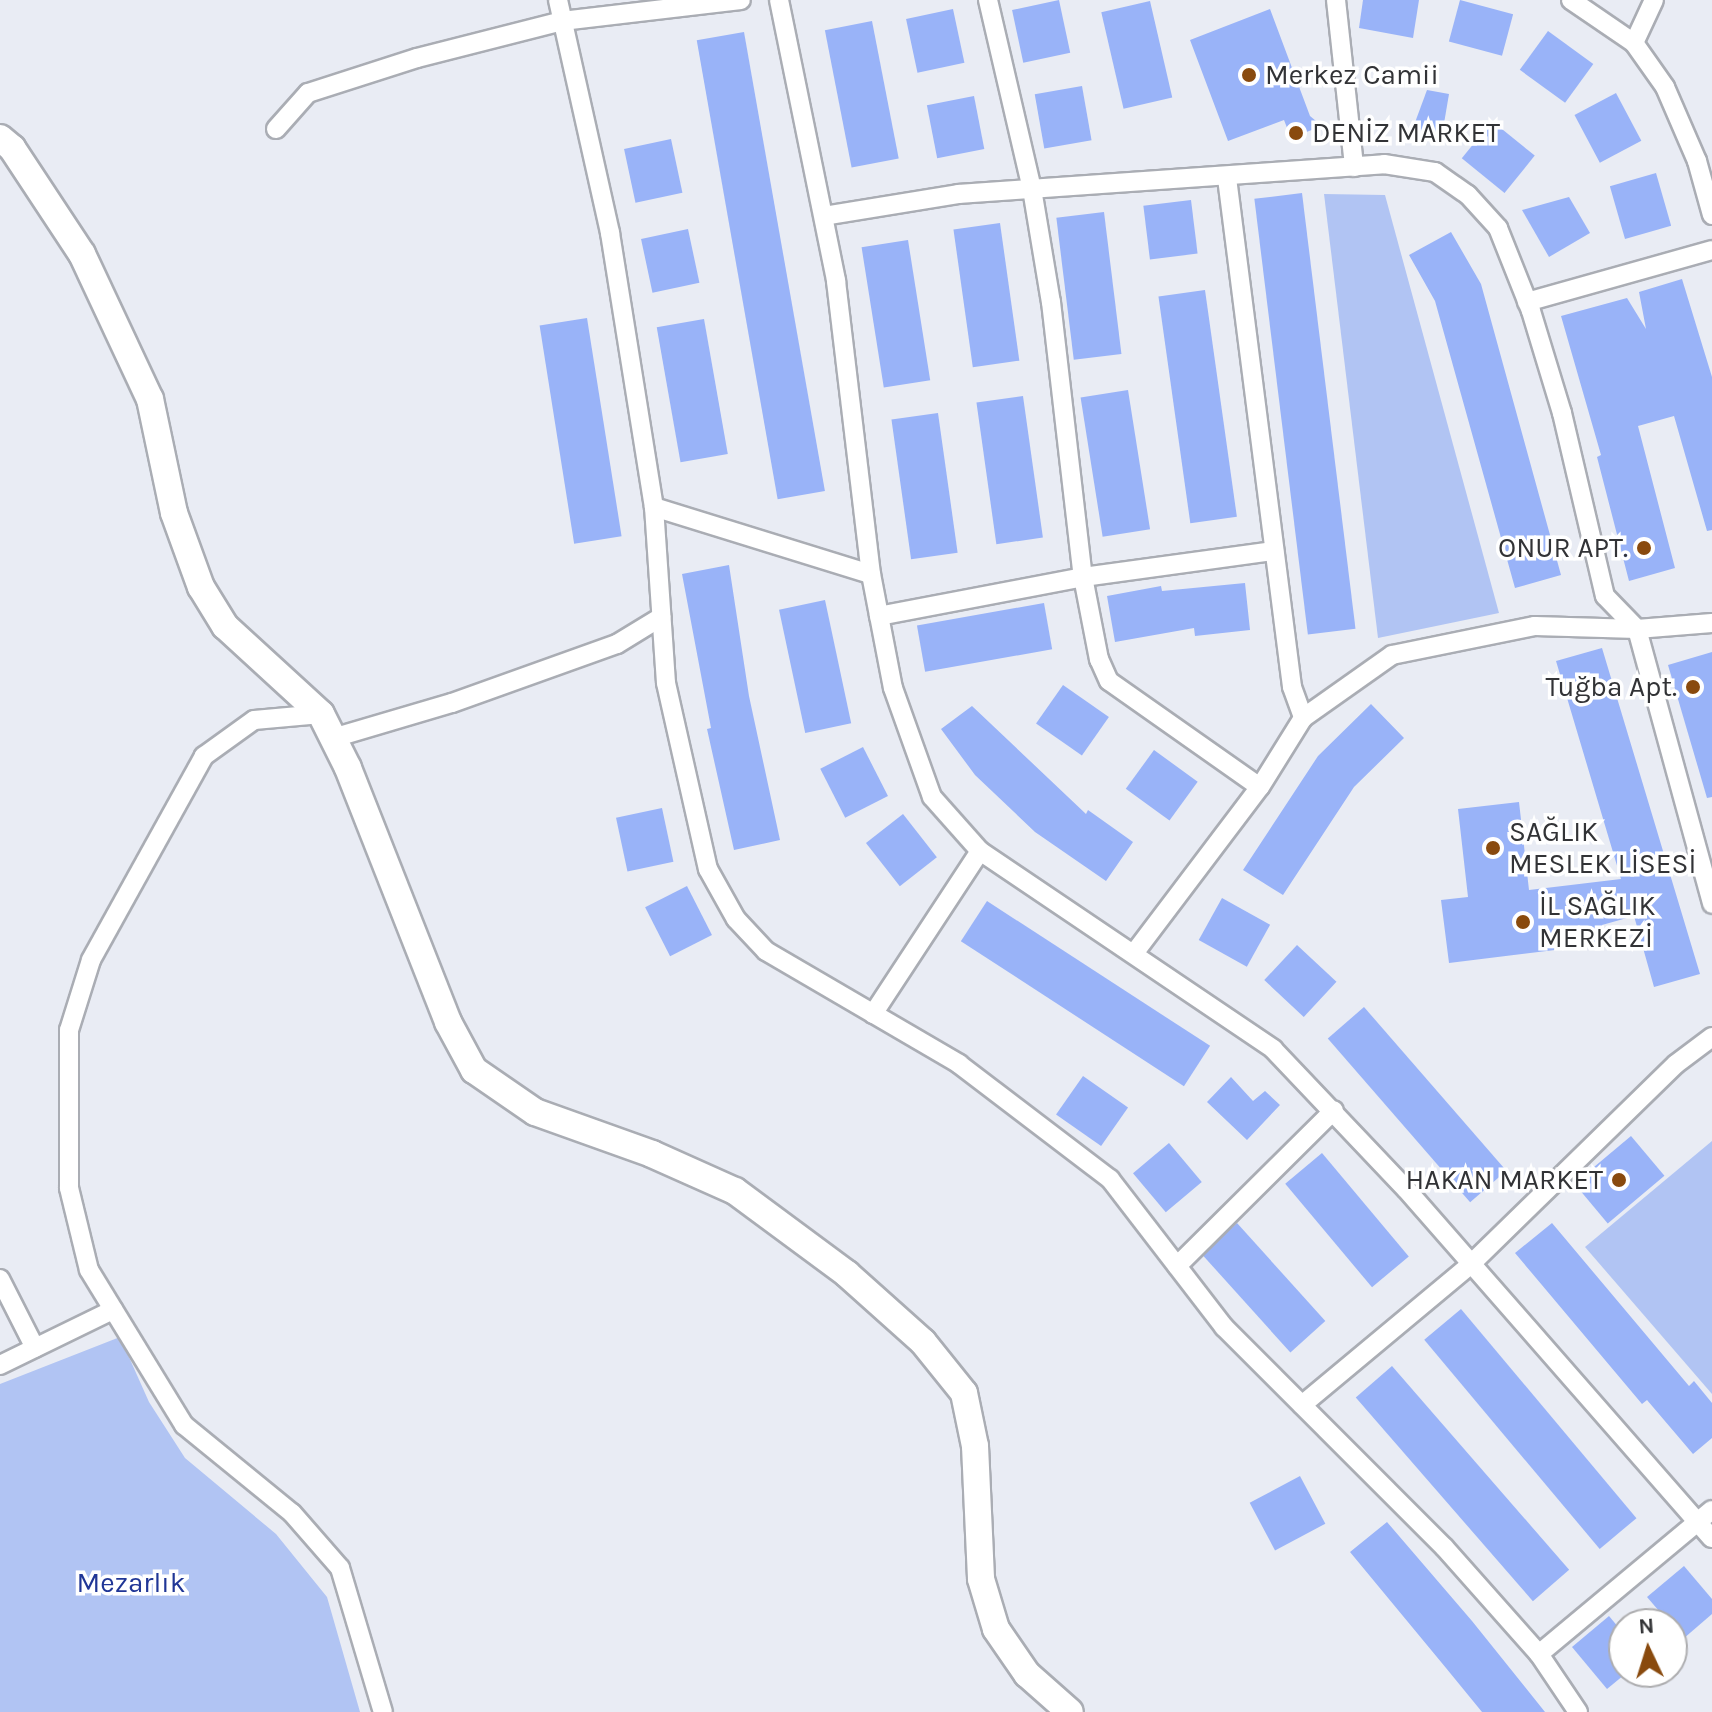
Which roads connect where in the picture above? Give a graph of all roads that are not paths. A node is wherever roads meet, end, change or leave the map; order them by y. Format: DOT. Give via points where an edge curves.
graph roads {
  1 [pos="558,0"];
  2 [pos="741,0"];
  3 [pos="779,0"];
  4 [pos="988,0"];
  5 [pos="1336,0"];
  6 [pos="1571,0"];
  7 [pos="1654,0"];
  8 [pos="562,21"];
  9 [pos="1634,43"];
  10 [pos="276,129"];
  11 [pos="0,138"];
  12 [pos="1354,167"];
  13 [pos="1227,178"];
  14 [pos="1032,189"];
  15 [pos="1712,215"];
  16 [pos="824,216"];
  17 [pos="1712,250"];
  18 [pos="1527,302"];
  19 [pos="654,507"];
  20 [pos="1274,551"];
  21 [pos="871,574"];
  22 [pos="1083,577"];
  23 [pos="879,616"];
  24 [pos="661,617"];
  25 [pos="1712,623"];
  26 [pos="1637,629"];
  27 [pos="321,714"];
  28 [pos="1303,718"];
  29 [pos="333,738"];
  30 [pos="1260,787"];
  31 [pos="980,851"];
  32 [pos="1712,904"];
  33 [pos="1135,952"];
  34 [pos="873,1014"];
  35 [pos="1712,1037"];
  36 [pos="1334,1110"];
  37 [pos="1471,1264"];
  38 [pos="1177,1266"];
  39 [pos="0,1279"];
  40 [pos="113,1310"];
  41 [pos="35,1348"];
  42 [pos="0,1365"];
  43 [pos="1302,1405"];
  44 [pos="1705,1515"];
  45 [pos="1712,1538"];
  46 [pos="1539,1654"];
  47 [pos="383,1712"];
  48 [pos="1070,1712"];
  49 [pos="1578,1712"];
  1 -- 8 [label="street"];
  2 -- 8 [label="street"];
  3 -- 16 [label="street"];
  4 -- 14 [label="street"];
  5 -- 12 [label="street"];
  6 -- 9 [label="street"];
  7 -- 9 [label="street"];
  8 -- 10 [label="street" via="327,85 308,93"];
  8 -- 19 [label="street" via="610,233"];
  9 -- 15 [label="street" via="1665,87 1697,161"];
  11 -- 27 [label="street" via="12,148 82,254 150,399 174,513 201,587 225,626"];
  12 -- 13 [label="street"];
  12 -- 18 [label="street" via="1384,164 1435,172 1468,195 1498,228"];
  13 -- 14 [label="street"];
  13 -- 20 [label="street"];
  14 -- 16 [label="street"];
  14 -- 22 [label="street" via="1051,302"];
  16 -- 21 [label="street"];
  17 -- 18 [label="street"];
  18 -- 26 [label="street" via="1562,413 1605,596"];
  19 -- 21 [label="street"];
  19 -- 24 [label="street"];
  20 -- 22 [label="street"];
  20 -- 28 [label="street" via="1292,687"];
  21 -- 23 [label="street"];
  22 -- 23 [label="street"];
  22 -- 30 [label="street" via="1099,659 1109,681"];
  23 -- 31 [label="street" via="912,750 932,797"];
  24 -- 29 [label="street" via="617,644 452,703"];
  24 -- 34 [label="street" via="666,683 708,869 736,919 766,951"];
  25 -- 26 [label="street"];
  26 -- 28 [label="street" via="1535,626 1392,655"];
  26 -- 32 [label="street"];
  27 -- 29 [label="street"];
  27 -- 40 [label="street" via="254,720 204,756 91,960 69,1030 69,1188 89,1270"];
  28 -- 30 [label="street"];
  29 -- 48 [label="street" via="392,892 474,1070 535,1112 735,1191 869,1293 923,1342 964,1393 975,1446 981,1579 996,1629 1027,1674"];
  30 -- 33 [label="street"];
  31 -- 33 [label="street"];
  31 -- 34 [label="street"];
  33 -- 36 [label="street" via="1273,1049"];
  34 -- 38 [label="street" via="959,1064 1110,1179"];
  35 -- 37 [label="street" via="1676,1064"];
  36 -- 37 [label="street"];
  36 -- 38 [label="street"];
  37 -- 43 [label="street"];
  37 -- 44 [label="street"];
  38 -- 43 [label="street" via="1224,1327"];
  39 -- 41 [label="street"];
  40 -- 41 [label="street"];
  40 -- 47 [label="street" via="184,1425 292,1513 340,1568"];
  41 -- 42 [label="street"];
  43 -- 46 [label="street" via="1444,1547"];
  44 -- 45 [label="street"];
  44 -- 46 [label="street"];
  46 -- 49 [label="street"];
}
